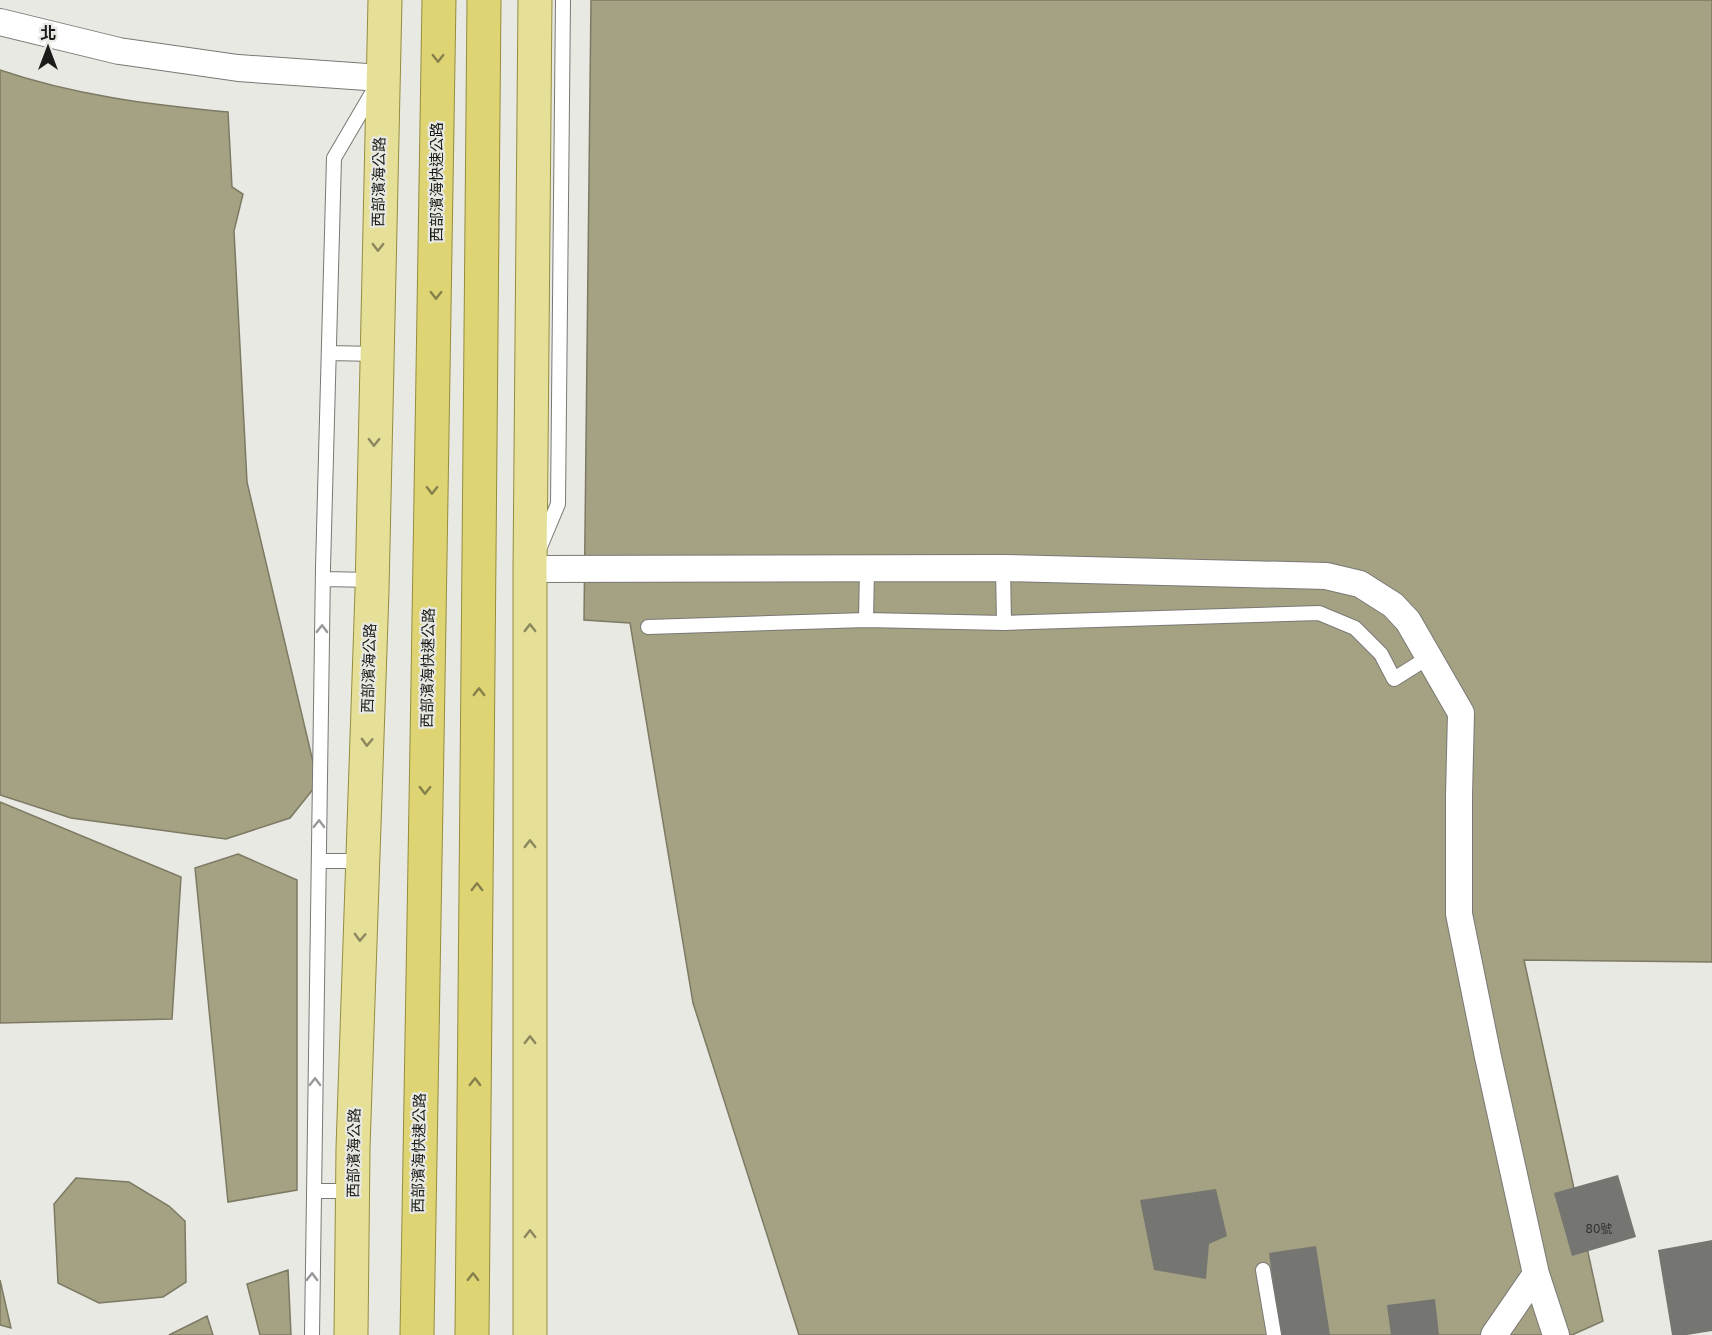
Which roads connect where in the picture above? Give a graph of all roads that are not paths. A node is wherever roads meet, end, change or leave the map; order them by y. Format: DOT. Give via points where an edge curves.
graph roads {
  1 [pos="385,0"];
  2 [pos="439,0"];
  3 [pos="484,0"];
  4 [pos="535,0"];
  5 [pos="563,0"];
  6 [pos="0,22"];
  7 [pos="381,78"];
  8 [pos="328,353"];
  9 [pos="376,354"];
  10 [pos="530,569"];
  11 [pos="867,578"];
  12 [pos="323,579"];
  13 [pos="1003,579"];
  14 [pos="372,580"];
  15 [pos="866,618"];
  16 [pos="1004,621"];
  17 [pos="648,627"];
  18 [pos="1429,665"];
  19 [pos="319,861"];
  20 [pos="363,861"];
  21 [pos="314,1191"];
  22 [pos="353,1191"];
  23 [pos="1263,1270"];
  24 [pos="1536,1274"];
  25 [pos="312,1335"];
  26 [pos="351,1335"];
  27 [pos="417,1335"];
  28 [pos="472,1335"];
  29 [pos="530,1335"];
  30 [pos="1274,1335"];
  31 [pos="1494,1335"];
  32 [pos="1556,1335"];
  1 -- 7 [label="main road, 西部濱海公路"];
  2 -- 27 [label="highway, 西部濱海快速公路, one-way"];
  28 -- 3 [label="highway, one-way"];
  4 -- 10 [label="main road"];
  5 -- 10 [label="lane" via="558,504"];
  6 -- 7 [label="street" via="131,53 238,68"];
  7 -- 8 [label="lane" via="334,158"];
  7 -- 9 [label="main road, 西部濱海公路, one-way"];
  8 -- 9 [label="lane"];
  8 -- 12 [label="lane"];
  9 -- 14 [label="main road, 西部濱海公路, one-way"];
  10 -- 11 [label="street"];
  29 -- 10 [label="main road, one-way"];
  11 -- 13 [label="street"];
  11 -- 15 [label="lane"];
  12 -- 14 [label="lane"];
  19 -- 12 [label="lane, one-way"];
  13 -- 16 [label="lane"];
  13 -- 18 [label="street" via="1326,576 1344,579 1394,605 1408,621"];
  14 -- 20 [label="main road, 西部濱海公路, one-way"];
  15 -- 16 [label="lane"];
  15 -- 17 [label="lane"];
  16 -- 18 [label="lane" via="1319,613 1355,628 1381,654 1394,680"];
  18 -- 24 [label="street" via="1461,713 1459,914"];
  19 -- 20 [label="lane"];
  21 -- 19 [label="lane, one-way"];
  20 -- 22 [label="main road, 西部濱海公路, one-way"];
  21 -- 22 [label="lane"];
  25 -- 21 [label="lane, one-way"];
  22 -- 26 [label="main road, 西部濱海公路"];
  23 -- 30 [label="lane"];
  24 -- 31 [label="street"];
  24 -- 32 [label="street"];
}
